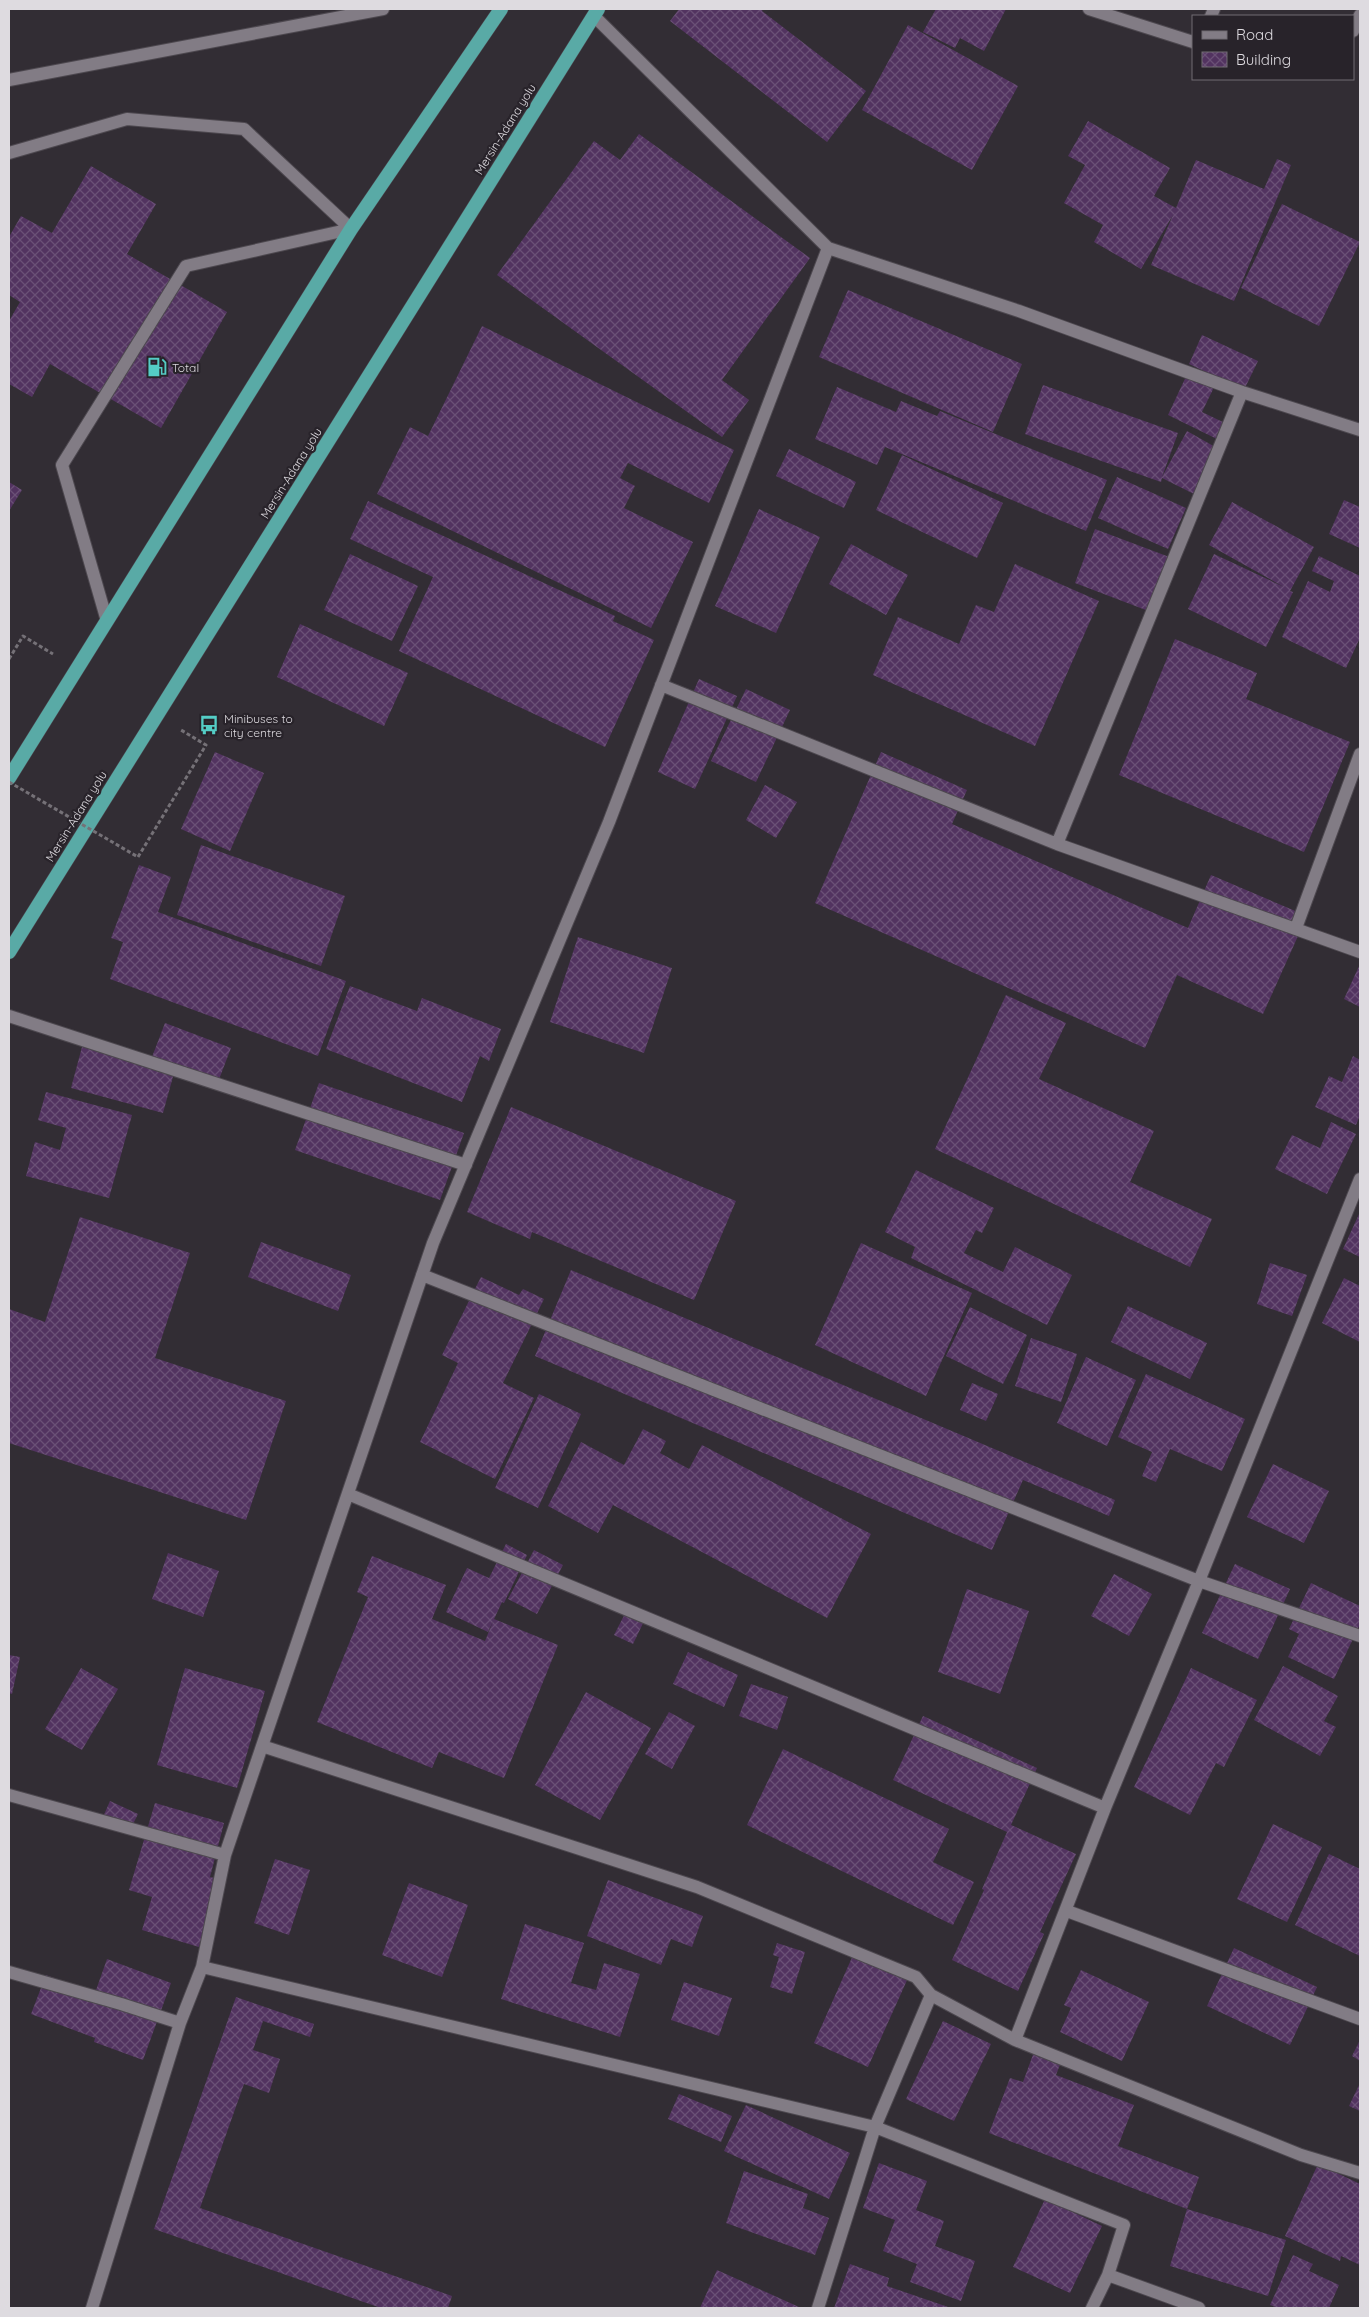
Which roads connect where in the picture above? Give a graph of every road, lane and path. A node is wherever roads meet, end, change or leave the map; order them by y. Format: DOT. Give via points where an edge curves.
graph roads {
  1 [pos="382,9"];
  2 [pos="501,9"];
  3 [pos="1089,9"];
  4 [pos="596,12"];
  5 [pos="1360,15"];
  6 [pos="1354,30"];
  7 [pos="1192,42"];
  8 [pos="9,80"];
  9 [pos="9,153"];
  10 [pos="351,229"];
  11 [pos="828,248"];
  12 [pos="1242,392"];
  13 [pos="1360,430"];
  14 [pos="107,621"];
  15 [pos="23,636"];
  16 [pos="9,659"];
  17 [pos="661,685"];
  18 [pos="206,745"];
  19 [pos="1360,754"];
  20 [pos="9,780"];
  21 [pos="1057,844"];
  22 [pos="1296,928"];
  23 [pos="9,952"];
  24 [pos="1360,952"];
  25 [pos="9,1016"];
  26 [pos="466,1165"];
  27 [pos="1360,1179"];
  28 [pos="422,1275"];
  29 [pos="348,1494"];
  30 [pos="1199,1582"];
  31 [pos="1360,1636"];
  32 [pos="262,1746"];
  33 [pos="9,1795"];
  34 [pos="1105,1808"];
  35 [pos="224,1855"];
  36 [pos="1067,1911"];
  37 [pos="202,1967"];
  38 [pos="9,1972"];
  39 [pos="930,1996"];
  40 [pos="1360,2019"];
  41 [pos="180,2023"];
  42 [pos="1015,2040"];
  43 [pos="875,2127"];
  44 [pos="1360,2173"];
  45 [pos="1108,2276"];
  46 [pos="92,2308"];
  47 [pos="818,2308"];
  48 [pos="1092,2308"];
  49 [pos="1199,2308"];
  1 -- 8 [label="street"];
  2 -- 10 [label="highway"];
  3 -- 7 [label="street"];
  4 -- 11 [label="street"];
  4 -- 23 [label="highway, Mersin-Adana yolu"];
  5 -- 6 [label="street"];
  9 -- 10 [label="street" via="127,119 244,129"];
  10 -- 14 [label="highway"];
  10 -- 14 [label="street" via="186,266 62,465"];
  11 -- 12 [label="street" via="1019,311"];
  11 -- 17 [label="street"];
  12 -- 13 [label="street"];
  12 -- 21 [label="street"];
  14 -- 20 [label="highway"];
  15 -- 16 [label="path"];
  17 -- 21 [label="street"];
  17 -- 26 [label="street" via="609,822"];
  18 -- 20 [label="path, bridge" via="138,856"];
  19 -- 22 [label="street"];
  21 -- 22 [label="street"];
  22 -- 24 [label="street"];
  25 -- 26 [label="street"];
  26 -- 28 [label="street"];
  27 -- 30 [label="street"];
  28 -- 29 [label="street"];
  28 -- 30 [label="street"];
  29 -- 32 [label="street"];
  29 -- 34 [label="street"];
  30 -- 31 [label="street"];
  30 -- 34 [label="street"];
  32 -- 35 [label="street"];
  32 -- 39 [label="street" via="697,1887 916,1977"];
  33 -- 35 [label="street"];
  34 -- 36 [label="street"];
  35 -- 37 [label="street"];
  36 -- 40 [label="street"];
  36 -- 42 [label="street"];
  37 -- 41 [label="street"];
  37 -- 43 [label="street"];
  38 -- 41 [label="street"];
  39 -- 42 [label="street"];
  39 -- 43 [label="street"];
  41 -- 46 [label="street"];
  42 -- 44 [label="street" via="1302,2155"];
  43 -- 45 [label="street" via="1124,2225"];
  43 -- 47 [label="street"];
  45 -- 48 [label="street"];
  45 -- 49 [label="street"];
}
